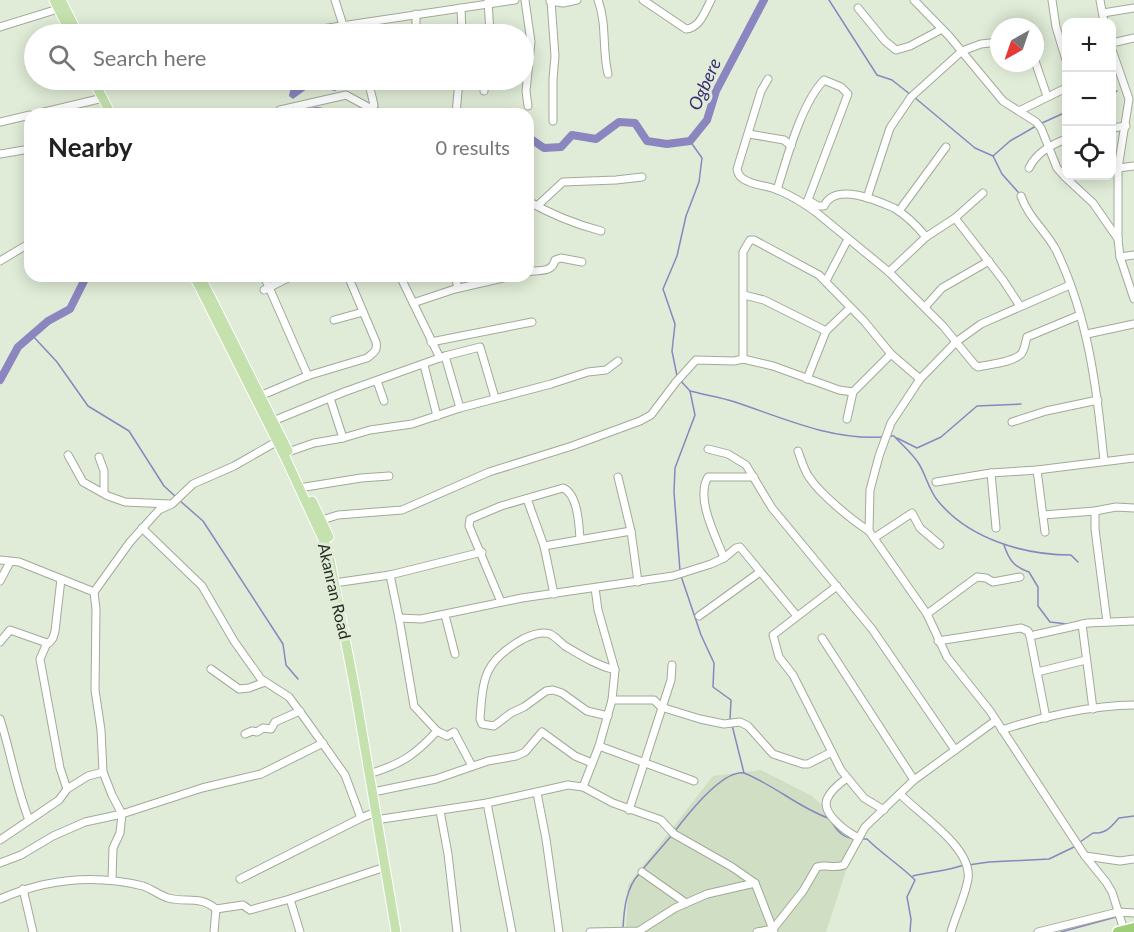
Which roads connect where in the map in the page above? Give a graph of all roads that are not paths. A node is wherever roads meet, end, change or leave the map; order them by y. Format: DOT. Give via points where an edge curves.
graph roads {
  1 [pos="334,0"];
  2 [pos="515,0"];
  3 [pos="525,0"];
  4 [pos="577,0"];
  5 [pos="643,0"];
  6 [pos="711,0"];
  7 [pos="914,0"];
  8 [pos="1052,0"];
  9 [pos="1100,0"];
  10 [pos="549,1"];
  11 [pos="601,1"];
  12 [pos="488,2"];
  13 [pos="57,3"];
  14 [pos="461,8"];
  15 [pos="858,8"];
  16 [pos="1134,8"];
  17 [pos="1103,13"];
  18 [pos="416,14"];
  19 [pos="1104,18"];
  20 [pos="66,24"];
  21 [pos="71,24"];
  22 [pos="342,24"];
  23 [pos="355,24"];
  24 [pos="416,24"];
  25 [pos="462,24"];
  26 [pos="489,24"];
  27 [pos="528,24"];
  28 [pos="0,27"];
  29 [pos="942,29"];
  30 [pos="1134,38"];
  31 [pos="1116,42"];
  32 [pos="990,43"];
  33 [pos="1062,47"];
  34 [pos="962,51"];
  35 [pos="1039,72"];
  36 [pos="1116,72"];
  37 [pos="608,74"];
  38 [pos="768,79"];
  39 [pos="99,90"];
  40 [pos="105,90"];
  41 [pos="370,90"];
  42 [pos="458,90"];
  43 [pos="526,90"];
  44 [pos="1062,90"];
  45 [pos="1047,96"];
  46 [pos="103,98"];
  47 [pos="1132,102"];
  48 [pos="528,106"];
  49 [pos="61,108"];
  50 [pos="108,108"];
  51 [pos="115,108"];
  52 [pos="289,108"];
  53 [pos="369,108"];
  54 [pos="373,108"];
  55 [pos="457,108"];
  56 [pos="1019,111"];
  57 [pos="24,116"];
  58 [pos="553,121"];
  59 [pos="0,122"];
  60 [pos="1126,126"];
  61 [pos="1116,127"];
  62 [pos="750,134"];
  63 [pos="1062,141"];
  64 [pos="791,143"];
  65 [pos="1048,146"];
  66 [pos="946,147"];
  67 [pos="24,150"];
  68 [pos="0,154"];
  69 [pos="1134,166"];
  70 [pos="1029,168"];
  71 [pos="1118,168"];
  72 [pos="642,177"];
  73 [pos="777,190"];
  74 [pos="983,193"];
  75 [pos="1021,196"];
  76 [pos="867,198"];
  77 [pos="807,202"];
  78 [pos="534,204"];
  79 [pos="537,206"];
  80 [pos="898,211"];
  81 [pos="955,218"];
  82 [pos="601,231"];
  83 [pos="926,237"];
  84 [pos="848,239"];
  85 [pos="1118,239"];
  86 [pos="24,247"];
  87 [pos="1134,255"];
  88 [pos="1120,257"];
  89 [pos="0,261"];
  90 [pos="988,261"];
  91 [pos="582,262"];
  92 [pos="534,271"];
  93 [pos="889,272"];
  94 [pos="826,281"];
  95 [pos="197,282"];
  96 [pos="203,282"];
  97 [pos="266,282"];
  98 [pos="280,282"];
  99 [pos="350,282"];
  100 [pos="403,282"];
  101 [pos="456,282"];
  102 [pos="485,282"];
  103 [pos="1070,285"];
  104 [pos="267,288"];
  105 [pos="458,288"];
  106 [pos="744,295"];
  107 [pos="1134,299"];
  108 [pos="413,303"];
  109 [pos="1020,306"];
  110 [pos="925,307"];
  111 [pos="850,308"];
  112 [pos="363,312"];
  113 [pos="1080,315"];
  114 [pos="218,318"];
  115 [pos="334,320"];
  116 [pos="532,322"];
  117 [pos="1134,324"];
  118 [pos="826,331"];
  119 [pos="1087,334"];
  120 [pos="431,342"];
  121 [pos="956,342"];
  122 [pos="891,354"];
  123 [pos="443,357"];
  124 [pos="743,359"];
  125 [pos="618,361"];
  126 [pos="424,365"];
  127 [pos="308,376"];
  128 [pos="807,379"];
  129 [pos="921,379"];
  130 [pos="377,381"];
  131 [pos="854,392"];
  132 [pos="260,396"];
  133 [pos="330,398"];
  134 [pos="495,398"];
  135 [pos="1098,400"];
  136 [pos="384,401"];
  137 [pos="460,408"];
  138 [pos="437,416"];
  139 [pos="847,419"];
  140 [pos="273,421"];
  141 [pos="1012,422"];
  142 [pos="343,438"];
  143 [pos="276,442"];
  144 [pos="708,449"];
  145 [pos="798,451"];
  146 [pos="288,452"];
  147 [pos="68,455"];
  148 [pos="99,457"];
  149 [pos="1134,458"];
  150 [pos="1104,461"];
  151 [pos="1037,470"];
  152 [pos="991,473"];
  153 [pos="389,477"];
  154 [pos="618,477"];
  155 [pos="753,477"];
  156 [pos="936,482"];
  157 [pos="305,487"];
  158 [pos="104,493"];
  159 [pos="527,499"];
  160 [pos="176,500"];
  161 [pos="1134,508"];
  162 [pos="1095,511"];
  163 [pos="1043,515"];
  164 [pos="322,520"];
  165 [pos="142,528"];
  166 [pos="996,528"];
  167 [pos="631,531"];
  168 [pos="869,531"];
  169 [pos="1045,532"];
  170 [pos="874,538"];
  171 [pos="580,539"];
  172 [pos="940,545"];
  173 [pos="544,546"];
  174 [pos="482,552"];
  175 [pos="724,558"];
  176 [pos="0,560"];
  177 [pos="10,562"];
  178 [pos="760,572"];
  179 [pos="390,575"];
  180 [pos="1020,577"];
  181 [pos="61,579"];
  182 [pos="0,581"];
  183 [pos="341,582"];
  184 [pos="638,582"];
  185 [pos="837,586"];
  186 [pos="595,588"];
  187 [pos="94,592"];
  188 [pos="554,594"];
  189 [pos="501,602"];
  190 [pos="927,614"];
  191 [pos="445,615"];
  192 [pos="699,616"];
  193 [pos="797,616"];
  194 [pos="399,618"];
  195 [pos="1134,621"];
  196 [pos="1107,622"];
  197 [pos="346,624"];
  198 [pos="1082,624"];
  199 [pos="1030,636"];
  200 [pos="822,638"];
  201 [pos="938,640"];
  202 [pos="0,642"];
  203 [pos="47,643"];
  204 [pos="455,654"];
  205 [pos="1086,660"];
  206 [pos="672,665"];
  207 [pos="212,669"];
  208 [pos="615,669"];
  209 [pos="1037,672"];
  210 [pos="265,682"];
  211 [pos="612,700"];
  212 [pos="1134,705"];
  213 [pos="661,707"];
  214 [pos="1093,709"];
  215 [pos="300,711"];
  216 [pos="608,716"];
  217 [pos="1046,718"];
  218 [pos="0,719"];
  219 [pos="995,721"];
  220 [pos="1002,730"];
  221 [pos="437,731"];
  222 [pos="245,734"];
  223 [pos="367,740"];
  224 [pos="322,743"];
  225 [pos="599,746"];
  226 [pos="955,750"];
  227 [pos="832,752"];
  228 [pos="645,762"];
  229 [pos="592,763"];
  230 [pos="472,766"];
  231 [pos="103,772"];
  232 [pos="375,772"];
  233 [pos="847,778"];
  234 [pos="914,780"];
  235 [pos="694,781"];
  236 [pos="583,787"];
  237 [pos="67,789"];
  238 [pos="378,791"];
  239 [pos="537,794"];
  240 [pos="900,794"];
  241 [pos="487,803"];
  242 [pos="629,810"];
  243 [pos="884,810"];
  244 [pos="440,811"];
  245 [pos="122,814"];
  246 [pos="379,816"];
  247 [pos="361,818"];
  248 [pos="29,820"];
  249 [pos="859,838"];
  250 [pos="0,840"];
  251 [pos="1085,856"];
  252 [pos="1134,859"];
  253 [pos="0,863"];
  254 [pos="385,867"];
  255 [pos="642,872"];
  256 [pos="112,879"];
  257 [pos="240,879"];
  258 [pos="755,883"];
  259 [pos="23,889"];
  260 [pos="0,899"];
  261 [pos="290,899"];
  262 [pos="686,903"];
  263 [pos="216,909"];
  264 [pos="1118,912"];
  265 [pos="1134,913"];
  266 [pos="773,930"];
  267 [pos="1125,930"];
  268 [pos="33,932"];
  269 [pos="214,932"];
  270 [pos="300,932"];
  271 [pos="398,932"];
  272 [pos="457,932"];
  273 [pos="512,932"];
  274 [pos="559,932"];
  275 [pos="590,932"];
  276 [pos="757,932"];
  277 [pos="951,932"];
  278 [pos="1038,932"];
  1 -- 22 [label="street"];
  2 -- 12 [label="street"];
  3 -- 27 [label="street"];
  4 -- 10 [label="street"];
  5 -- 6 [label="street" via="686,29 695,27"];
  7 -- 29 [label="street"];
  8 -- 33 [label="street"];
  9 -- 17 [label="street"];
  10 -- 58 [label="street" via="555,56"];
  11 -- 37 [label="street"];
  12 -- 14 [label="street"];
  12 -- 26 [label="street"];
  13 -- 20 [label="main road"];
  13 -- 21 [label="main road"];
  13 -- 28 [label="street"];
  14 -- 18 [label="street"];
  14 -- 25 [label="street"];
  15 -- 29 [label="street" via="896,50"];
  16 -- 17 [label="street"];
  17 -- 19 [label="street"];
  18 -- 23 [label="street"];
  18 -- 24 [label="street"];
  29 -- 34 [label="street"];
  30 -- 31 [label="street"];
  32 -- 34 [label="street"];
  34 -- 56 [label="street" via="1004,100"];
  34 -- 76 [label="street" via="914,95 890,128"];
  35 -- 45 [label="street"];
  36 -- 47 [label="street"];
  38 -- 62 [label="street"];
  39 -- 46 [label="main road"];
  40 -- 51 [label="main road"];
  41 -- 54 [label="street"];
  42 -- 55 [label="street"];
  43 -- 48 [label="street"];
  44 -- 45 [label="street"];
  45 -- 56 [label="street"];
  46 -- 49 [label="street"];
  46 -- 50 [label="main road"];
  47 -- 60 [label="street"];
  52 -- 53 [label="street" via="346,95"];
  56 -- 65 [label="street" via="1036,122"];
  57 -- 59 [label="street"];
  60 -- 61 [label="street"];
  60 -- 71 [label="street"];
  62 -- 64 [label="street"];
  62 -- 73 [label="street" via="738,174"];
  63 -- 65 [label="street"];
  64 -- 73 [label="street"];
  64 -- 77 [label="street" via="824,80 848,94"];
  65 -- 70 [label="street"];
  65 -- 85 [label="street" via="1057,168 1093,203"];
  66 -- 80 [label="street"];
  67 -- 68 [label="street"];
  69 -- 71 [label="street"];
  71 -- 85 [label="street"];
  72 -- 79 [label="street" via="563,182"];
  73 -- 77 [label="street"];
  74 -- 81 [label="street"];
  75 -- 103 [label="street" via="1055,249"];
  76 -- 77 [label="street" via="842,193 828,198 824,206"];
  76 -- 80 [label="street"];
  77 -- 84 [label="street"];
  78 -- 79 [label="street"];
  79 -- 82 [label="street" via="551,215"];
  80 -- 83 [label="street"];
  81 -- 83 [label="street"];
  81 -- 90 [label="street"];
  83 -- 93 [label="street"];
  84 -- 93 [label="street"];
  84 -- 94 [label="street"];
  85 -- 88 [label="street"];
  86 -- 89 [label="street"];
  87 -- 88 [label="street"];
  88 -- 107 [label="street"];
  90 -- 109 [label="street"];
  90 -- 110 [label="street" via="942,288"];
  91 -- 92 [label="street" via="561,258 549,270"];
  93 -- 110 [label="street"];
  94 -- 106 [label="street" via="807,267 750,240 743,252"];
  94 -- 111 [label="street"];
  95 -- 114 [label="main road, Akanran Road"];
  96 -- 114 [label="main road, Akanran Road"];
  97 -- 104 [label="street"];
  98 -- 104 [label="street"];
  99 -- 112 [label="street"];
  100 -- 108 [label="street"];
  101 -- 105 [label="street"];
  102 -- 105 [label="street"];
  103 -- 109 [label="street"];
  103 -- 113 [label="street"];
  104 -- 127 [label="street"];
  105 -- 108 [label="street"];
  106 -- 118 [label="street" via="764,300"];
  106 -- 124 [label="street"];
  108 -- 120 [label="street"];
  109 -- 121 [label="street" via="981,324"];
  110 -- 121 [label="street"];
  111 -- 118 [label="street"];
  111 -- 122 [label="street"];
  112 -- 115 [label="street"];
  112 -- 127 [label="street" via="376,342 375,352"];
  113 -- 119 [label="street"];
  113 -- 121 [label="street" via="1032,334 1020,355 1001,362 978,367"];
  114 -- 132 [label="main road, Akanran Road"];
  114 -- 143 [label="main road, Akanran Road"];
  116 -- 120 [label="street"];
  117 -- 119 [label="street"];
  118 -- 128 [label="street"];
  119 -- 135 [label="street"];
  120 -- 123 [label="street"];
  121 -- 129 [label="street"];
  122 -- 129 [label="street"];
  122 -- 131 [label="street"];
  123 -- 126 [label="street"];
  123 -- 134 [label="street" via="480,347"];
  123 -- 137 [label="street"];
  124 -- 128 [label="street"];
  124 -- 164 [label="street" via="696,360 651,415 640,421 489,472 402,510"];
  125 -- 134 [label="street" via="606,370"];
  126 -- 130 [label="street"];
  126 -- 138 [label="street"];
  127 -- 132 [label="street"];
  128 -- 131 [label="street"];
  129 -- 168 [label="street" via="891,423 881,450 870,490"];
  130 -- 133 [label="street"];
  130 -- 136 [label="street"];
  131 -- 139 [label="street"];
  132 -- 140 [label="main road, Akanran Road"];
  133 -- 140 [label="street"];
  133 -- 142 [label="street"];
  134 -- 137 [label="street"];
  135 -- 141 [label="street"];
  135 -- 150 [label="street"];
  137 -- 138 [label="street"];
  138 -- 142 [label="street"];
  140 -- 146 [label="main road, Akanran Road"];
  142 -- 146 [label="street" via="314,442"];
  143 -- 160 [label="street" via="193,484"];
  143 -- 197 [label="main road, Akanran Road" via="328,550"];
  144 -- 155 [label="street" via="738,459"];
  145 -- 168 [label="street" via="815,484 855,523"];
  146 -- 157 [label="main road, Akanran Road"];
  147 -- 158 [label="street" via="83,482"];
  148 -- 158 [label="street" via="104,471"];
  149 -- 150 [label="street"];
  150 -- 151 [label="street"];
  151 -- 152 [label="street"];
  151 -- 163 [label="street"];
  152 -- 156 [label="street"];
  152 -- 166 [label="street"];
  153 -- 157 [label="street"];
  154 -- 167 [label="street"];
  155 -- 175 [label="street" via="708,477 704,485 706,513"];
  155 -- 185 [label="street" via="772,508"];
  157 -- 164 [label="main road, Akanran Road"];
  158 -- 160 [label="street" via="125,502"];
  159 -- 171 [label="street" via="567,489 578,514"];
  159 -- 173 [label="street"];
  159 -- 174 [label="street" via="470,519 469,526"];
  160 -- 165 [label="street" via="159,510"];
  161 -- 162 [label="street"];
  162 -- 163 [label="street"];
  162 -- 196 [label="street"];
  163 -- 169 [label="street"];
  164 -- 183 [label="main road, Akanran Road"];
  165 -- 187 [label="street"];
  165 -- 210 [label="street" via="202,586 234,641"];
  167 -- 171 [label="street"];
  167 -- 184 [label="street"];
  168 -- 170 [label="street"];
  170 -- 172 [label="street" via="912,513 921,528"];
  170 -- 190 [label="street"];
  171 -- 173 [label="street"];
  173 -- 188 [label="street"];
  174 -- 179 [label="street"];
  174 -- 189 [label="street"];
  175 -- 178 [label="street" via="740,547"];
  175 -- 184 [label="street" via="688,573"];
  176 -- 177 [label="street"];
  177 -- 181 [label="street"];
  177 -- 182 [label="street"];
  178 -- 192 [label="street"];
  178 -- 193 [label="street"];
  179 -- 183 [label="street"];
  179 -- 194 [label="street"];
  180 -- 190 [label="street" via="993,582 977,577"];
  181 -- 187 [label="street"];
  181 -- 203 [label="street" via="55,631"];
  183 -- 197 [label="main road, Akanran Road"];
  184 -- 186 [label="street"];
  185 -- 193 [label="street"];
  185 -- 226 [label="street" via="872,629"];
  186 -- 188 [label="street"];
  186 -- 208 [label="street"];
  187 -- 231 [label="street" via="95,690"];
  188 -- 189 [label="street"];
  189 -- 191 [label="street"];
  190 -- 201 [label="street"];
  191 -- 194 [label="street"];
  191 -- 204 [label="street"];
  193 -- 227 [label="street" via="773,635 774,645"];
  194 -- 221 [label="street" via="414,706"];
  195 -- 196 [label="street"];
  196 -- 198 [label="street"];
  197 -- 223 [label="main road, Akanran Road"];
  198 -- 199 [label="street"];
  198 -- 205 [label="street"];
  199 -- 201 [label="street" via="1021,628"];
  199 -- 209 [label="street"];
  200 -- 234 [label="street"];
  201 -- 219 [label="street"];
  202 -- 203 [label="street" via="10,630"];
  203 -- 237 [label="street" via="40,659"];
  205 -- 209 [label="street"];
  205 -- 214 [label="street"];
  206 -- 213 [label="street"];
  207 -- 210 [label="street" via="238,689"];
  208 -- 211 [label="street"];
  208 -- 216 [label="street" via="591,662 550,634 539,633 503,652 490,665 483,684 482,724 494,726 553,690 587,711"];
  209 -- 217 [label="street"];
  210 -- 215 [label="street"];
  211 -- 213 [label="street" via="654,699"];
  211 -- 216 [label="street"];
  212 -- 214 [label="street"];
  213 -- 227 [label="street" via="724,724 740,722 773,754 803,764"];
  213 -- 228 [label="street"];
  214 -- 217 [label="street"];
  215 -- 222 [label="street" via="275,722 271,729"];
  215 -- 224 [label="street"];
  216 -- 225 [label="street"];
  217 -- 220 [label="street"];
  218 -- 248 [label="street"];
  219 -- 220 [label="street"];
  219 -- 226 [label="street"];
  220 -- 251 [label="street"];
  221 -- 230 [label="street" via="447,736 454,732"];
  221 -- 232 [label="street" via="411,757"];
  223 -- 232 [label="main road, Akanran Road"];
  223 -- 246 [label="main road, Akanran Road"];
  224 -- 245 [label="street" via="261,774"];
  224 -- 247 [label="street" via="345,775"];
  225 -- 228 [label="street"];
  225 -- 229 [label="street"];
  226 -- 234 [label="street"];
  227 -- 233 [label="street"];
  228 -- 235 [label="street"];
  228 -- 242 [label="street"];
  229 -- 230 [label="street" via="567,752 542,732 525,752"];
  229 -- 236 [label="street"];
  230 -- 238 [label="street" via="436,779"];
  231 -- 237 [label="street"];
  231 -- 245 [label="street"];
  232 -- 238 [label="main road, Akanran Road"];
  233 -- 243 [label="street" via="864,798"];
  233 -- 249 [label="street" via="827,799 826,806 834,820"];
  234 -- 240 [label="street"];
  236 -- 239 [label="street" via="568,785"];
  236 -- 242 [label="street"];
  237 -- 248 [label="street" via="59,800"];
  238 -- 246 [label="main road, Akanran Road"];
  239 -- 241 [label="street"];
  239 -- 274 [label="street"];
  240 -- 243 [label="street"];
  240 -- 277 [label="street" via="955,845 966,861 969,877"];
  241 -- 244 [label="street"];
  241 -- 273 [label="street"];
  242 -- 258 [label="street" via="661,820 673,833"];
  243 -- 249 [label="street"];
  244 -- 246 [label="street"];
  244 -- 272 [label="street"];
  245 -- 253 [label="street" via="85,822"];
  245 -- 256 [label="street" via="113,848"];
  246 -- 247 [label="street"];
  246 -- 254 [label="main road, Akanran Road"];
  246 -- 271 [label="main road, Akanran Road"];
  247 -- 257 [label="street"];
  248 -- 250 [label="street"];
  249 -- 266 [label="street" via="844,865 817,867"];
  251 -- 252 [label="street"];
  251 -- 264 [label="street" via="1112,892"];
  254 -- 261 [label="street"];
  254 -- 271 [label="main road, Akanran Road"];
  255 -- 262 [label="street"];
  256 -- 259 [label="street" via="70,880"];
  256 -- 263 [label="street" via="147,887 167,897 207,902"];
  258 -- 262 [label="street"];
  258 -- 266 [label="street"];
  259 -- 260 [label="street"];
  259 -- 268 [label="street"];
  261 -- 263 [label="street" via="250,910 243,905"];
  261 -- 270 [label="street"];
  262 -- 275 [label="street" via="639,931"];
  263 -- 269 [label="street"];
  264 -- 265 [label="street"];
  264 -- 267 [label="street"];
  264 -- 278 [label="street"];
  266 -- 276 [label="street"];
}
